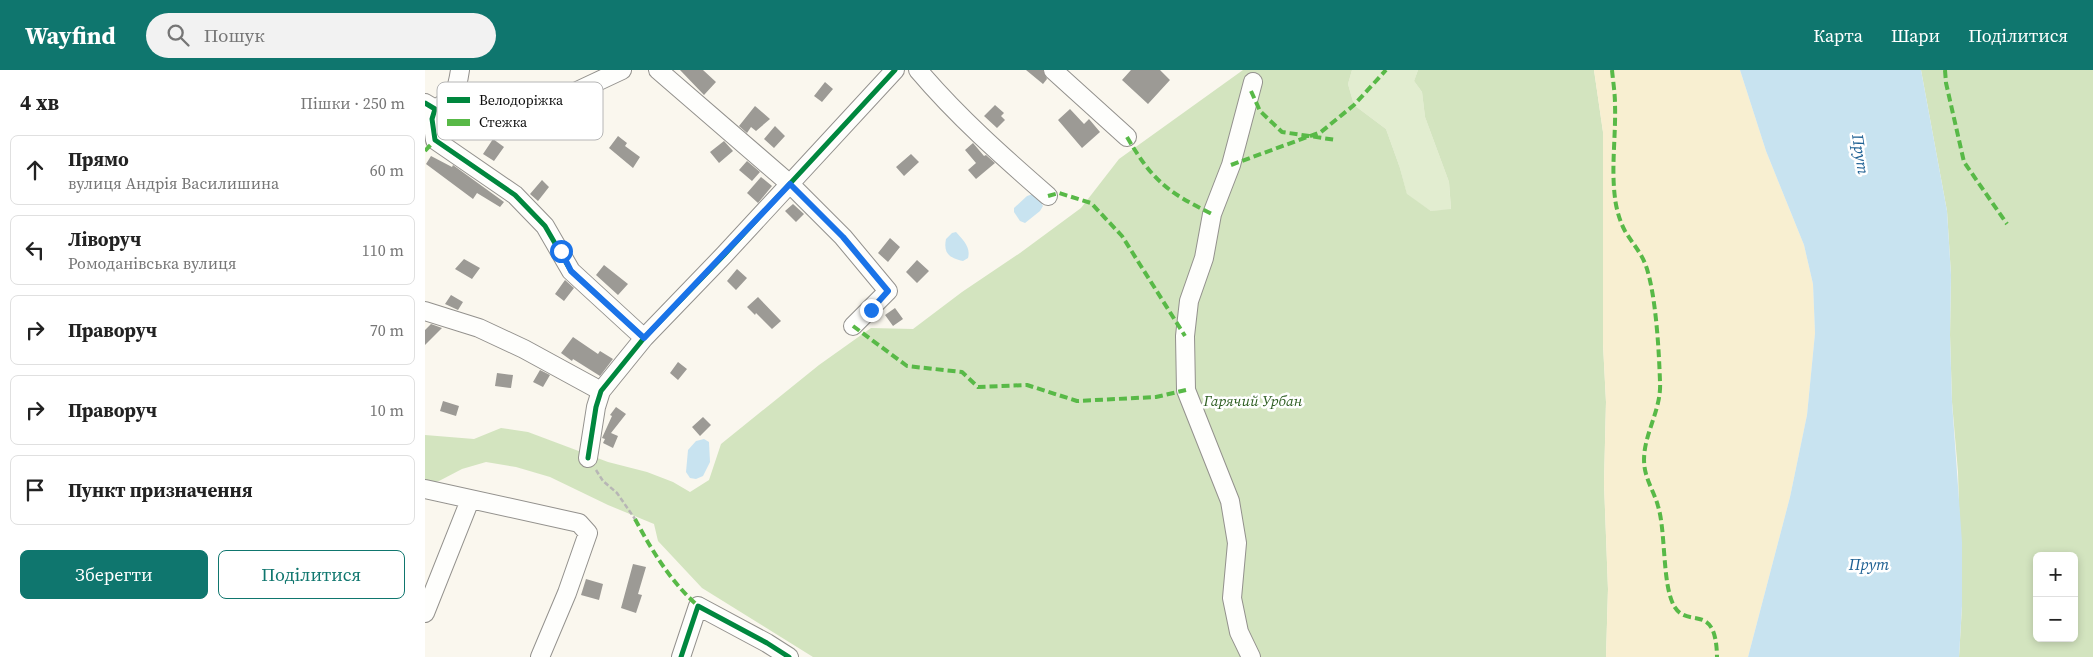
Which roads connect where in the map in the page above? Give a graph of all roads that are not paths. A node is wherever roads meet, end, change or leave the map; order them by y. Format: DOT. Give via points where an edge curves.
graph roads {
  1 [pos="621,70"];
  2 [pos="658,70"];
  3 [pos="895,70"];
  4 [pos="918,70"];
  5 [pos="1053,70"];
  6 [pos="595,82"];
  7 [pos="1253,82"];
  8 [pos="430,106"];
  9 [pos="1127,138"];
  10 [pos="790,184"];
  11 [pos="1048,196"];
  12 [pos="425,311"];
  13 [pos="853,326"];
  14 [pos="644,338"];
  15 [pos="601,391"];
  16 [pos="589,458"];
  17 [pos="425,489"];
  18 [pos="470,500"];
  19 [pos="425,613"];
  20 [pos="765,650"];
  21 [pos="540,657"];
  22 [pos="681,657"];
  23 [pos="789,657"];
  24 [pos="1251,657"];
  1 -- 6 [label="street"];
  2 -- 10 [label="street"];
  3 -- 10 [label="street"];
  4 -- 11 [label="street" via="998,153"];
  5 -- 9 [label="street"];
  7 -- 24 [label="street" via="1231,165 1211,214 1204,258 1189,301 1185,336 1187,390 1230,501 1237,543 1231,598 1239,632"];
  8 -- 14 [label="street" via="435,140 515,195 545,226 571,271"];
  10 -- 13 [label="street" via="843,237 888,291"];
  10 -- 14 [label="street"];
  12 -- 15 [label="street" via="479,328"];
  14 -- 15 [label="street"];
  15 -- 16 [label="street"];
  17 -- 18 [label="street"];
  18 -- 19 [label="street"];
  18 -- 21 [label="street" via="579,523 588,533"];
  20 -- 22 [label="street" via="698,606"];
  20 -- 23 [label="street"];
}
